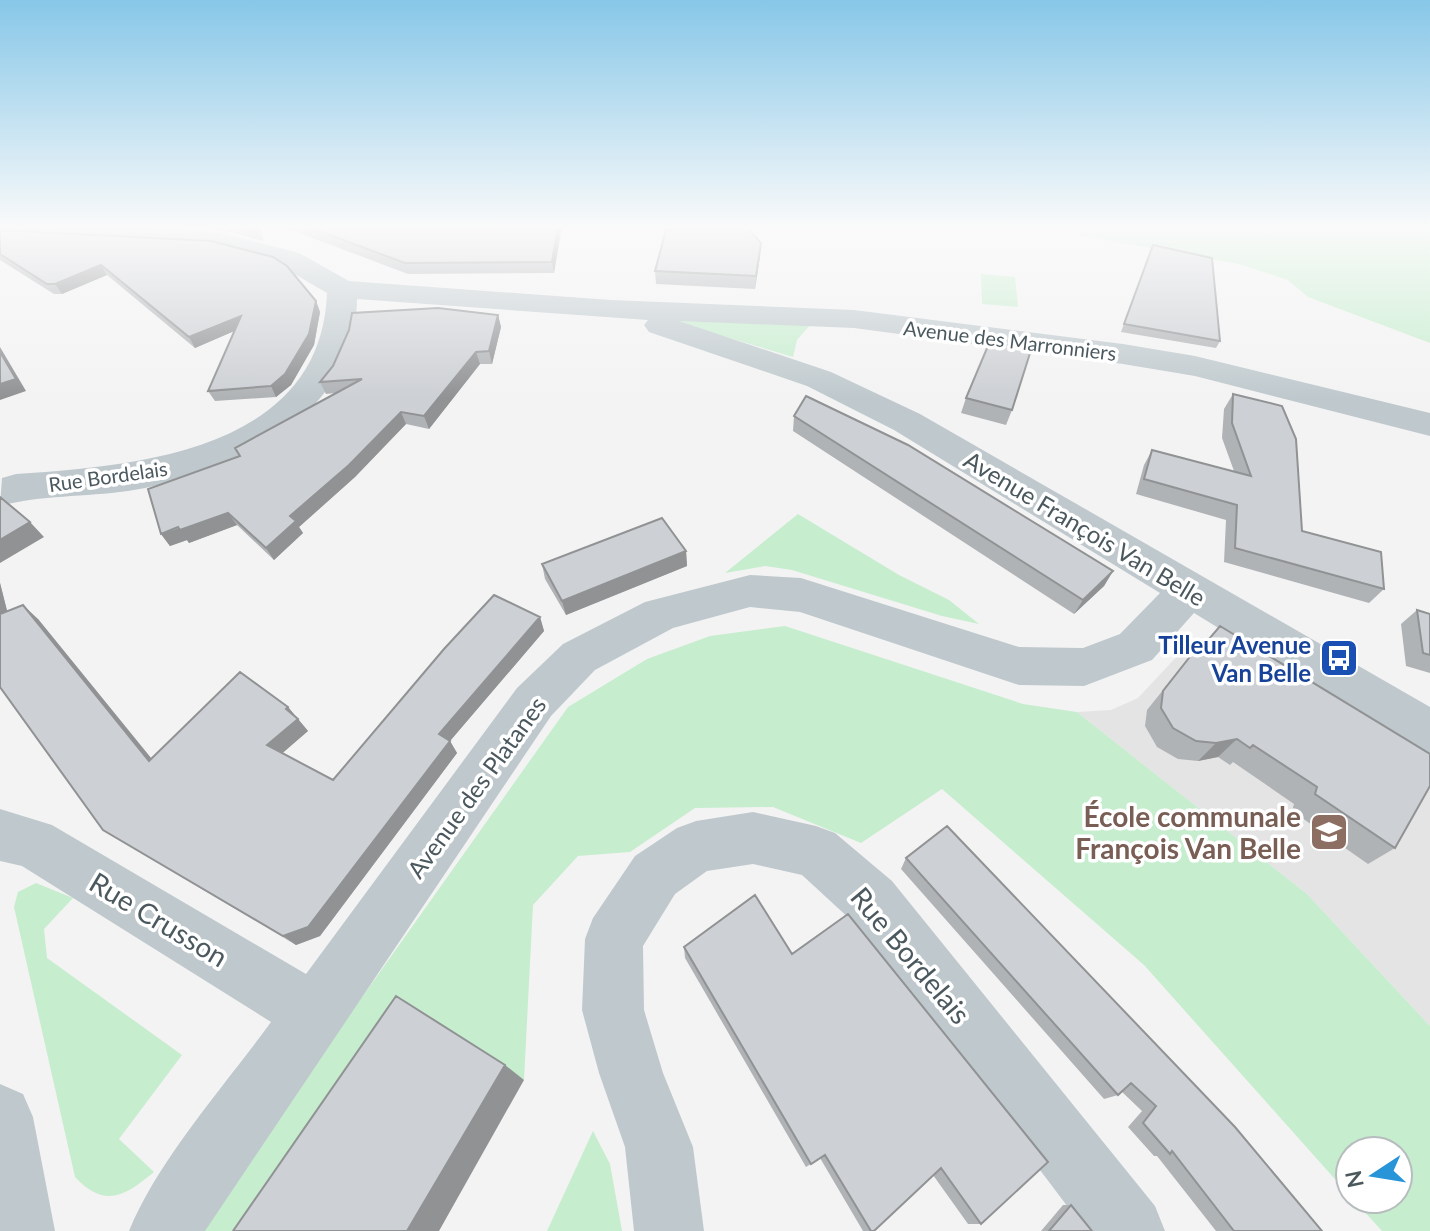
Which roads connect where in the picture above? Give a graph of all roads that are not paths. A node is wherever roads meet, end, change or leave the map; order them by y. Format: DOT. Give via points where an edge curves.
graph roads {
  1 [pos="330,282"];
  2 [pos="342,289"];
  3 [pos="611,309"];
  4 [pos="854,319"];
  5 [pos="819,379"];
  6 [pos="1430,425"];
  7 [pos="0,493"];
  8 [pos="1189,590"];
  9 [pos="1430,732"];
  10 [pos="0,835"];
  11 [pos="314,1013"];
  12 [pos="0,1117"];
  13 [pos="20,1231"];
  14 [pos="164,1231"];
  15 [pos="669,1231"];
  16 [pos="1130,1231"];
  1 -- 2 [label="street"];
  2 -- 3 [label="street, Avenue des Marronniers"];
  2 -- 7 [label="street, Rue Bordelais" via="334,348 317,382 247,438 207,458 143,475"];
  3 -- 4 [label="street, Avenue des Marronniers"];
  3 -- 5 [label="street, Avenue François Van Belle"];
  4 -- 5 [label="street" via="824,335 816,353"];
  4 -- 6 [label="street, Avenue des Marronniers" via="1195,366"];
  5 -- 8 [label="street, Avenue François Van Belle" via="907,422"];
  8 -- 9 [label="street, Avenue François Van Belle"];
  8 -- 11 [label="street, Avenue des Platanes" via="1136,647 1084,667 1019,666 801,595 750,591 661,614 579,657 534,702"];
  10 -- 11 [label="street, Rue Crusson" via="33,843"];
  11 -- 14 [label="street, Avenue des Platanes"];
  12 -- 13 [label="street"];
  15 -- 16 [label="street, Rue Bordelais" via="659,1147 613,1010 614,939 655,875 696,847 753,838 816,852 872,901"];
}
